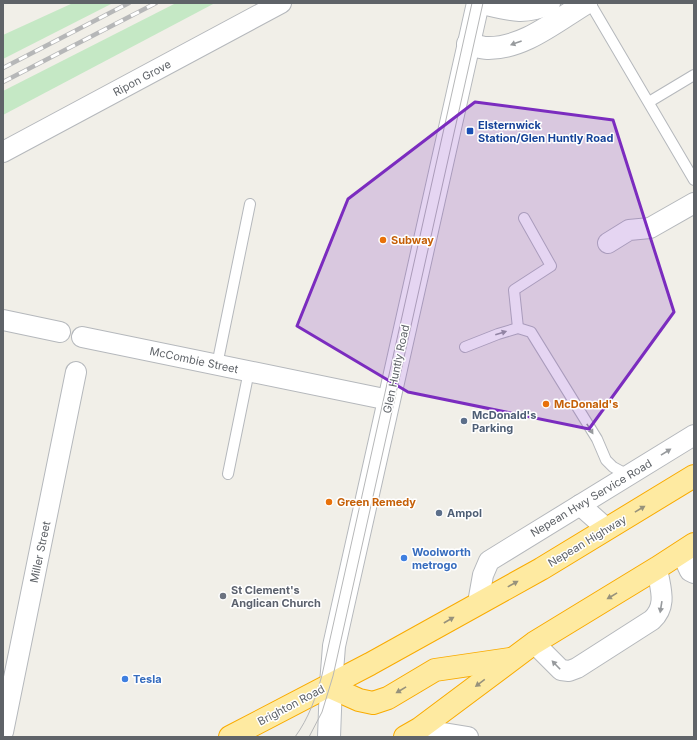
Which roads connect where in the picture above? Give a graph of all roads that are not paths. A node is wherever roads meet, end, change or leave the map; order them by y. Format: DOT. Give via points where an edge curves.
graph roads {
  1 [pos="281,3"];
  2 [pos="478,3"];
  3 [pos="482,3"];
  4 [pos="549,3"];
  5 [pos="586,3"];
  6 [pos="590,3"];
  7 [pos="468,44"];
  8 [pos="694,75"];
  9 [pos="649,102"];
  10 [pos="3,152"];
  11 [pos="694,180"];
  12 [pos="694,203"];
  13 [pos="250,204"];
  14 [pos="524,218"];
  15 [pos="608,243"];
  16 [pos="3,320"];
  17 [pos="518,328"];
  18 [pos="465,347"];
  19 [pos="218,365"];
  20 [pos="249,371"];
  21 [pos="76,372"];
  22 [pos="389,400"];
  23 [pos="694,435"];
  24 [pos="228,474"];
  25 [pos="628,475"];
  26 [pos="694,476"];
  27 [pos="580,505"];
  28 [pos="606,529"];
  29 [pos="687,548"];
  30 [pos="657,568"];
  31 [pos="694,573"];
  32 [pos="478,603"];
  33 [pos="534,643"];
  34 [pos="511,659"];
  35 [pos="330,686"];
  36 [pos="3,732"];
  37 [pos="412,733"];
  38 [pos="230,737"];
  39 [pos="328,737"];
  40 [pos="468,737"];
  1 -- 10 [label="street, Ripon Grove"];
  2 -- 7 [label="street, Glen Huntly Road"];
  3 -- 4 [label="street" via="522,11"];
  5 -- 7 [label="street, one-way" via="528,38 513,44 486,48"];
  6 -- 9 [label="lane"];
  7 -- 22 [label="street, Glen Huntly Road"];
  8 -- 9 [label="lane"];
  9 -- 11 [label="lane"];
  12 -- 15 [label="street" via="650,228 632,229"];
  13 -- 19 [label="lane"];
  14 -- 17 [label="lane" via="551,266 514,290"];
  16 -- 19 [label="street, McCombie Street"];
  18 -- 17 [label="lane, one-way"];
  17 -- 25 [label="lane, one-way" via="531,332 597,439 606,460 612,467"];
  19 -- 20 [label="street, McCombie Street"];
  20 -- 22 [label="street, McCombie Street"];
  20 -- 24 [label="lane"];
  21 -- 36 [label="street, Miller Street"];
  22 -- 35 [label="street, Glen Huntly Road" via="336,640"];
  25 -- 23 [label="street, Nepean Hwy Service Road, one-way"];
  25 -- 27 [label="street, Nepean Hwy Service Road"];
  28 -- 26 [label="highway, Nepean Highway, one-way"];
  27 -- 28 [label="street"];
  27 -- 32 [label="street, Nepean Hwy Service Road" via="489,561 483,575"];
  32 -- 28 [label="highway, Nepean Highway, one-way" via="541,569"];
  29 -- 30 [label="highway"];
  29 -- 31 [label="street" via="690,571"];
  30 -- 33 [label="highway, one-way"];
  30 -- 33 [label="street, one-way" via="662,605 660,613 578,668 561,670"];
  35 -- 32 [label="highway, Nepean Highway, one-way"];
  33 -- 34 [label="highway"];
  34 -- 35 [label="highway, one-way" via="435,670 388,698 373,703 358,700"];
  34 -- 37 [label="highway, one-way"];
  35 -- 38 [label="highway, Brighton Road"];
  35 -- 39 [label="street, Glen Huntly Road"];
  37 -- 40 [label="street"];
}
